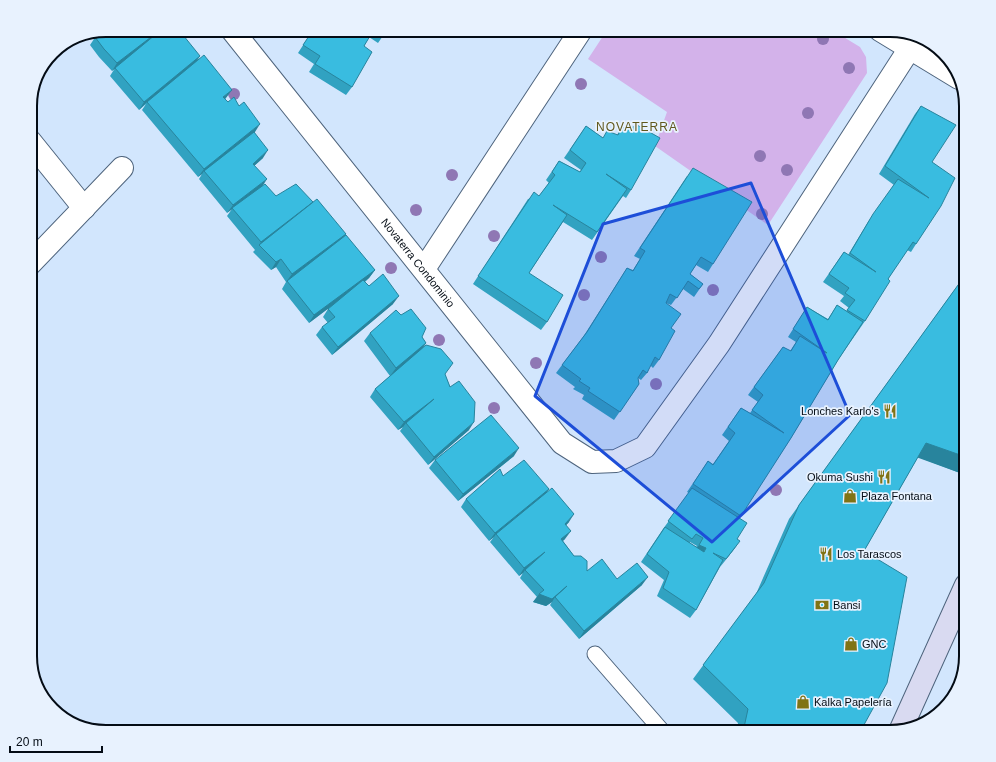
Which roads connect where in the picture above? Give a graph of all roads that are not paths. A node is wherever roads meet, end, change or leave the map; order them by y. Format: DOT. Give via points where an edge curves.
graph roads {
  1 [pos="241,37"];
  2 [pos="576,37"];
  3 [pos="892,37"];
  4 [pos="910,48"];
  5 [pos="951,73"];
  6 [pos="37,150"];
  7 [pos="122,168"];
  8 [pos="84,208"];
  9 [pos="37,257"];
  10 [pos="424,268"];
  11 [pos="959,601"];
  12 [pos="595,654"];
  13 [pos="903,724"];
  14 [pos="657,725"];
  1 -- 10 [label="street, Novaterra Condominio"];
  2 -- 10 [label="street"];
  3 -- 4 [label="street"];
  4 -- 5 [label="street"];
  4 -- 10 [label="street, Novaterra Condominio" via="719,344 645,447 616,461 592,462 562,443"];
  6 -- 8 [label="street"];
  7 -- 8 [label="street"];
  8 -- 9 [label="street"];
  11 -- 13 [label="main road"];
  12 -- 14 [label="lane"];
}
